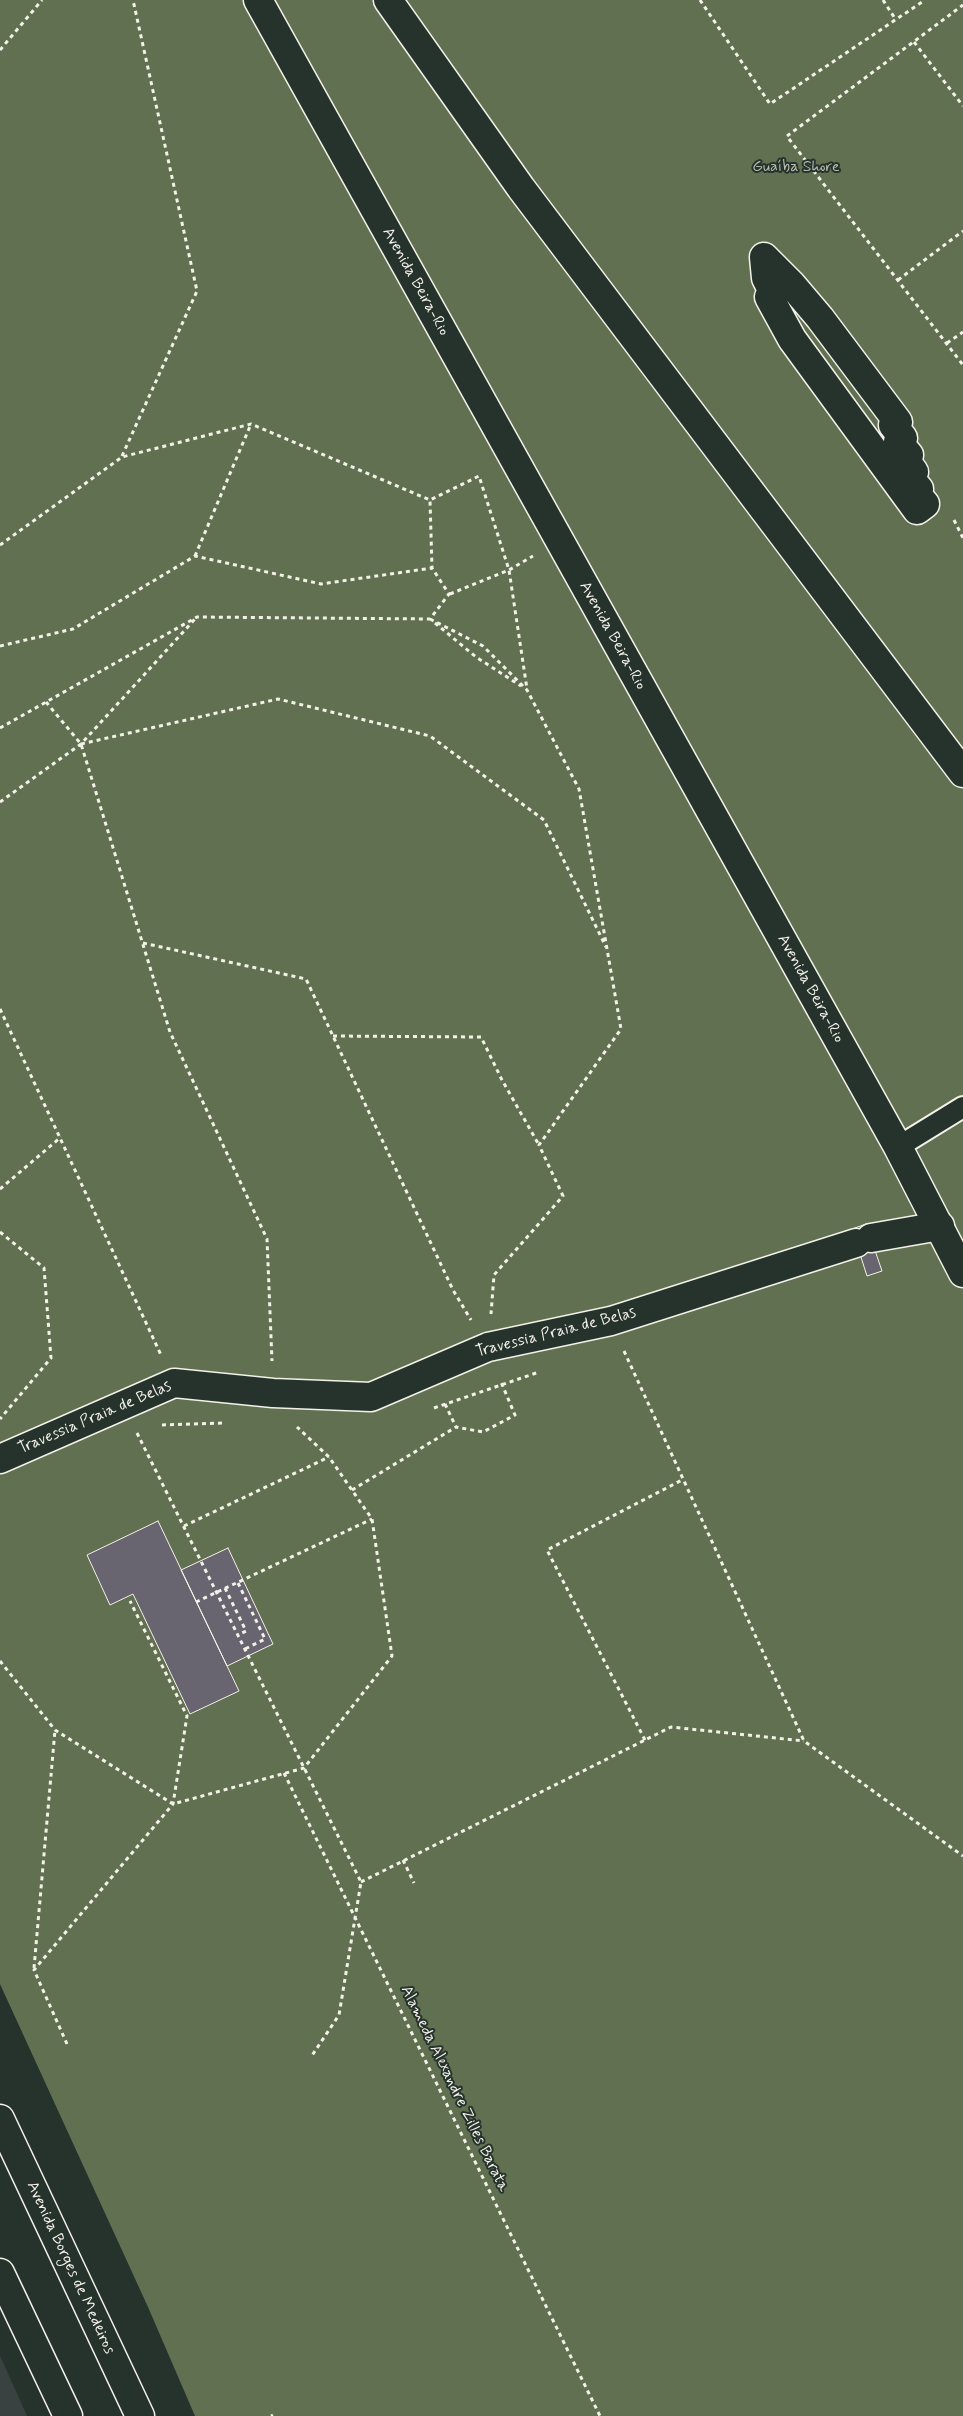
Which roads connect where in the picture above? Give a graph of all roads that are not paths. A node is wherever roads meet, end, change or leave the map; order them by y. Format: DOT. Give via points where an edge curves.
graph roads {
  1 [pos="258,0"];
  2 [pos="388,0"];
  3 [pos="898,422"];
  4 [pos="963,773"];
  5 [pos="963,1107"];
  6 [pos="898,1147"];
  7 [pos="940,1226"];
  8 [pos="963,1273"];
  9 [pos="0,1459"];
  10 [pos="0,2119"];
  11 [pos="0,2273"];
  12 [pos="68,2416"];
  13 [pos="140,2416"];
  1 -- 6 [label="main road, Avenida Beira-Rio"];
  2 -- 4 [label="main road" via="521,188"];
  3 -- 3 [label="main road" via="893,426 903,438 898,442 909,455 904,458 914,472 908,476 919,488 915,492 925,504 917,510 792,339 769,297 774,294 766,278 764,257 820,318"];
  5 -- 6 [label="lane"];
  6 -- 7 [label="main road, Avenida Beira-Rio"];
  7 -- 8 [label="main road, Avenida Beira-Rio"];
  7 -- 9 [label="main road, Travessia Praia de Belas" via="864,1240 611,1321 488,1347 371,1397 273,1393 174,1383"];
  10 -- 13 [label="main road, Avenida Borges de Medeiros"];
  11 -- 12 [label="main road"];
}
